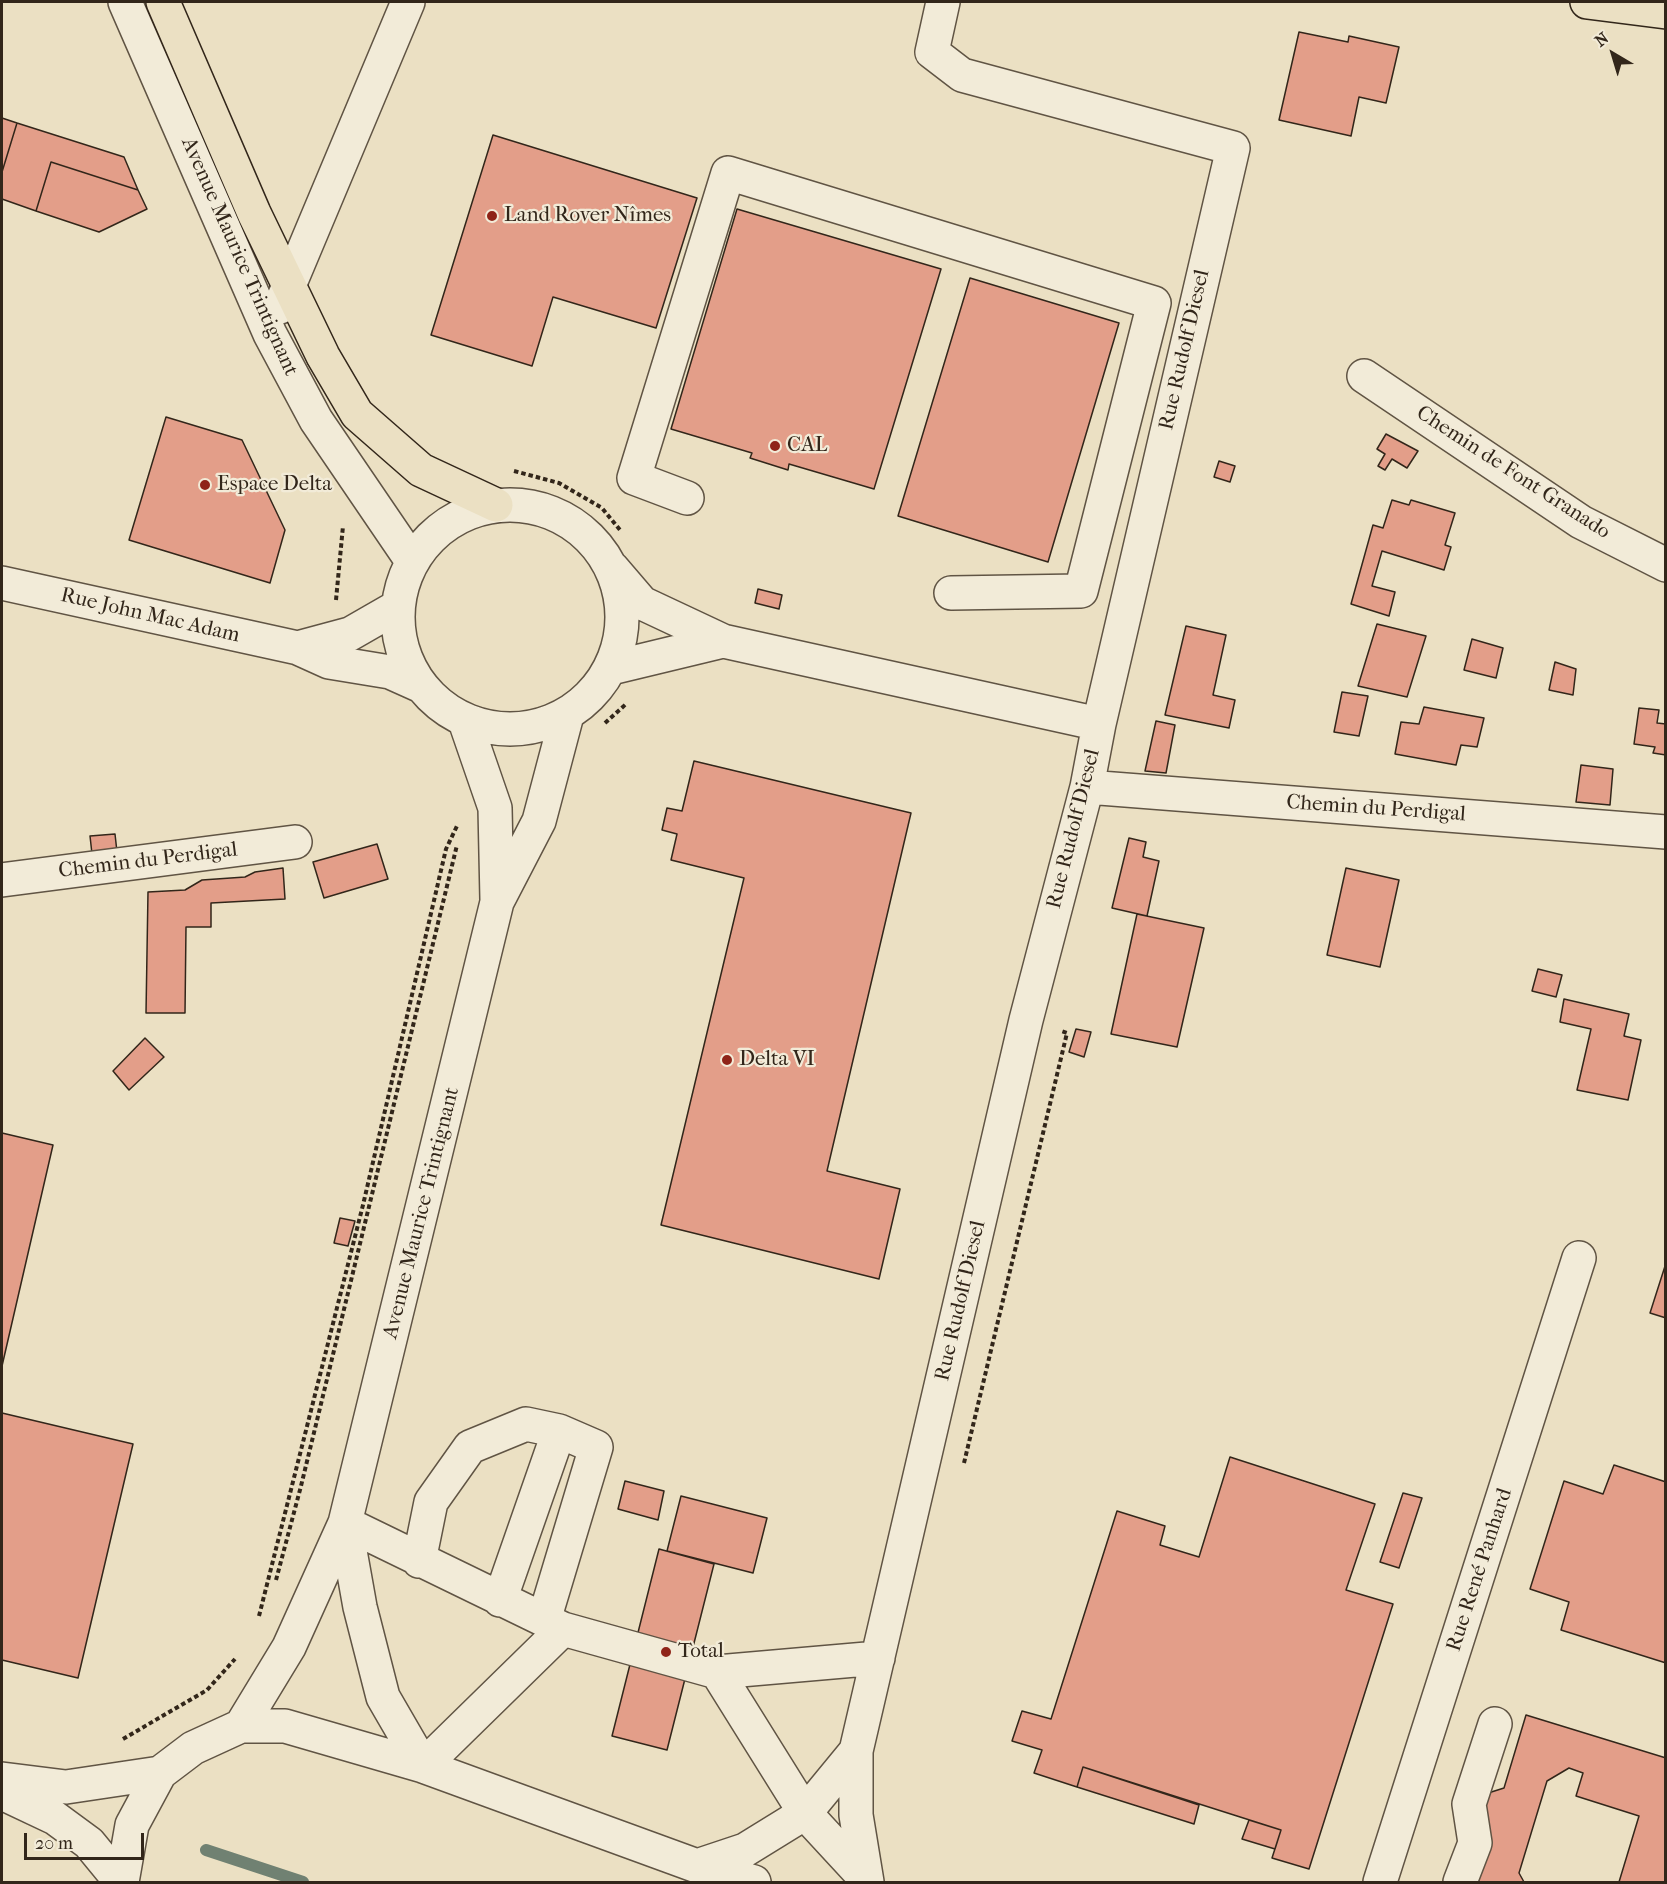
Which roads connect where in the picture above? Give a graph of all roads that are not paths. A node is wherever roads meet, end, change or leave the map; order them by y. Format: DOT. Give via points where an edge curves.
graph roads {
  1 [pos="125,2"];
  2 [pos="163,2"];
  3 [pos="408,2"];
  4 [pos="943,2"];
  5 [pos="1587,2"];
  6 [pos="1665,12"];
  7 [pos="289,286"];
  8 [pos="270,334"];
  9 [pos="1364,376"];
  10 [pos="357,414"];
  11 [pos="325,433"];
  12 [pos="687,498"];
  13 [pos="496,505"];
  14 [pos="412,561"];
  15 [pos="1665,564"];
  16 [pos="612,568"];
  17 [pos="2,583"];
  18 [pos="951,593"];
  19 [pos="397,607"];
  20 [pos="723,641"];
  21 [pos="298,648"];
  22 [pos="611,668"];
  23 [pos="419,685"];
  24 [pos="567,715"];
  25 [pos="465,721"];
  26 [pos="1099,723"];
  27 [pos="1087,787"];
  28 [pos="1665,832"];
  29 [pos="295,842"];
  30 [pos="2,880"];
  31 [pos="497,902"];
  32 [pos="1580,1258"];
  33 [pos="559,1431"];
  34 [pos="345,1523"];
  35 [pos="419,1560"];
  36 [pos="500,1600"];
  37 [pos="553,1625"];
  38 [pos="878,1658"];
  39 [pos="717,1672"];
  40 [pos="1495,1724"];
  41 [pos="241,1726"];
  42 [pos="856,1751"];
  43 [pos="423,1766"];
  44 [pos="160,1773"];
  45 [pos="2,1779"];
  46 [pos="2,1793"];
  47 [pos="805,1813"];
  48 [pos="697,1866"];
  49 [pos="866,1880"];
  50 [pos="121,1882"];
  51 [pos="754,1882"];
  52 [pos="1380,1882"];
  53 [pos="1460,1882"];
  1 -- 8 [label="street, Avenue Maurice Trintignant"];
  2 -- 7 [label="highway"];
  3 -- 7 [label="street"];
  4 -- 26 [label="street, Rue Rudolf Diesel" via="932,52 962,75 1233,148"];
  5 -- 6 [label="highway"];
  7 -- 8 [label="street"];
  7 -- 10 [label="highway"];
  8 -- 11 [label="street, Avenue Maurice Trintignant"];
  9 -- 15 [label="street, Chemin de Font Granado" via="1581,522"];
  10 -- 11 [label="street"];
  10 -- 13 [label="highway" via="421,470"];
  11 -- 14 [label="street, Avenue Maurice Trintignant"];
  12 -- 18 [label="street" via="634,478 728,173 1154,303 1081,591"];
  13 -- 14 [label="street" via="462,515 434,534"];
  13 -- 16 [label="street" via="531,506 564,517 593,539"];
  14 -- 19 [label="street"];
  16 -- 20 [label="street, Rue Rudolf Diesel" via="642,603"];
  16 -- 22 [label="street" via="623,602 622,638"];
  17 -- 21 [label="street, Rue John Mac Adam"];
  19 -- 21 [label="street, Rue John Mac Adam" via="350,634"];
  19 -- 23 [label="street" via="405,661"];
  20 -- 22 [label="street, Rue Rudolf Diesel"];
  20 -- 26 [label="street, Rue Rudolf Diesel"];
  21 -- 23 [label="street, Rue John Mac Adam" via="329,662 390,672"];
  22 -- 24 [label="street" via="592,695"];
  23 -- 25 [label="street" via="439,706"];
  24 -- 25 [label="street" via="522,729 499,730"];
  24 -- 31 [label="street, Avenue Maurice Trintignant" via="539,820"];
  25 -- 31 [label="street, Avenue Maurice Trintignant" via="495,808"];
  26 -- 27 [label="street, Rue Rudolf Diesel"];
  27 -- 28 [label="street, Chemin du Perdigal"];
  27 -- 38 [label="street, Rue Rudolf Diesel" via="1026,1020"];
  29 -- 30 [label="street, Chemin du Perdigal"];
  31 -- 34 [label="street, Avenue Maurice Trintignant"];
  32 -- 52 [label="street, Rue René Panhard"];
  33 -- 35 [label="street" via="526,1424 470,1447 431,1502"];
  33 -- 36 [label="street"];
  33 -- 37 [label="street" via="596,1447"];
  34 -- 35 [label="street"];
  34 -- 41 [label="street, Avenue Maurice Trintignant" via="289,1647"];
  34 -- 43 [label="street, Avenue Maurice Trintignant" via="360,1607 383,1697"];
  35 -- 36 [label="street"];
  36 -- 37 [label="street"];
  37 -- 39 [label="street"];
  37 -- 43 [label="street"];
  38 -- 39 [label="street"];
  38 -- 42 [label="street, Rue Rudolf Diesel"];
  39 -- 47 [label="street"];
  40 -- 53 [label="street" via="1468,1804 1475,1843"];
  41 -- 43 [label="street" via="285,1726"];
  41 -- 44 [label="street" via="194,1748"];
  42 -- 47 [label="street"];
  42 -- 49 [label="street, Rue Rudolf Diesel" via="856,1815"];
  43 -- 48 [label="street"];
  44 -- 45 [label="street" via="66,1787"];
  44 -- 50 [label="street" via="132,1825"];
  46 -- 50 [label="street" via="55,1818 89,1843"];
  47 -- 48 [label="street" via="745,1850"];
  47 -- 49 [label="street"];
  48 -- 51 [label="street"];
}
